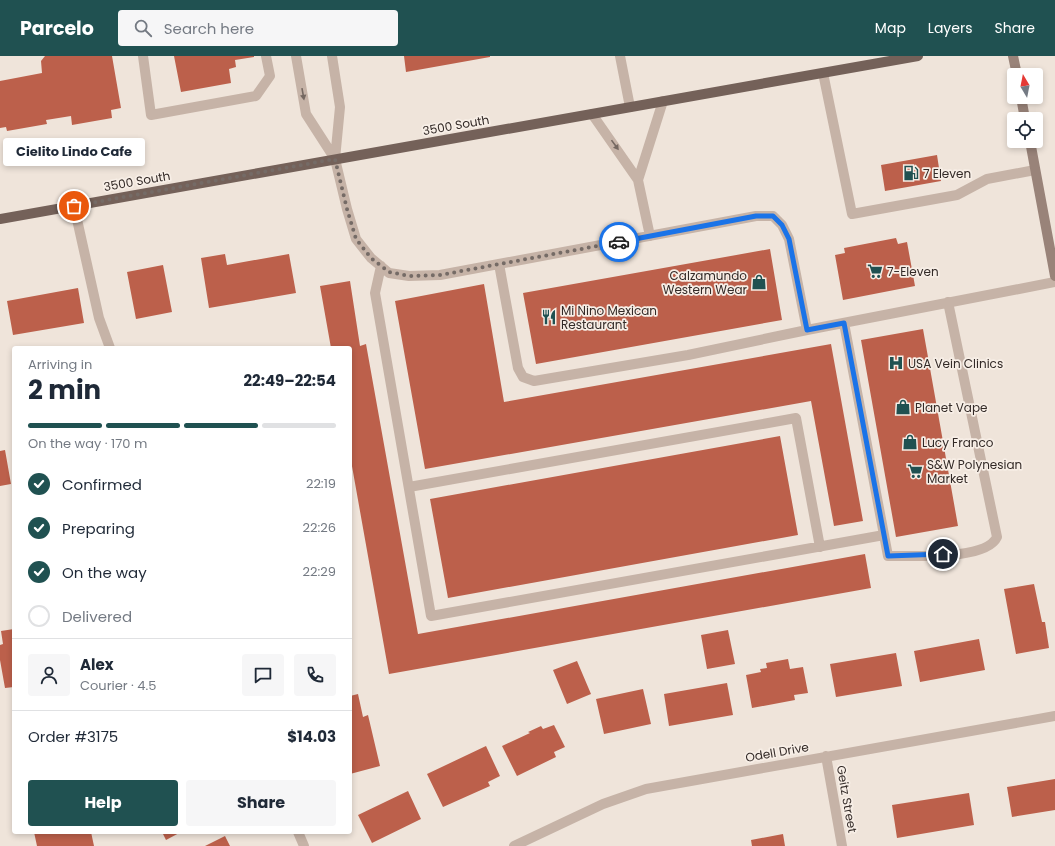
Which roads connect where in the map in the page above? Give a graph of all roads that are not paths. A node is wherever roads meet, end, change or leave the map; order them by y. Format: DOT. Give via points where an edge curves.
graph roads {
  1 [pos="143,56"];
  2 [pos="266,56"];
  3 [pos="296,56"];
  4 [pos="332,56"];
  5 [pos="620,56"];
  6 [pos="918,56"];
  7 [pos="1013,56"];
  8 [pos="1016,68"];
  9 [pos="823,73"];
  10 [pos="663,101"];
  11 [pos="630,107"];
  12 [pos="592,114"];
  13 [pos="1031,148"];
  14 [pos="335,159"];
  15 [pos="1035,170"];
  16 [pos="638,180"];
  17 [pos="74,206"];
  18 [pos="0,219"];
  19 [pos="650,236"];
  20 [pos="1051,236"];
  21 [pos="498,264"];
  22 [pos="381,266"];
  23 [pos="1055,276"];
  24 [pos="1055,282"];
  25 [pos="948,302"];
  26 [pos="844,323"];
  27 [pos="807,330"];
  28 [pos="109,346"];
  29 [pos="409,487"];
  30 [pos="884,535"];
  31 [pos="820,547"];
  32 [pos="1055,716"];
  33 [pos="826,756"];
  34 [pos="299,834"];
  35 [pos="304,846"];
  36 [pos="514,846"];
  37 [pos="842,846"];
  1 -- 2 [label="street" via="151,114 256,96 270,76"];
  3 -- 14 [label="street, one-way" via="306,114"];
  4 -- 14 [label="street" via="340,107"];
  5 -- 11 [label="street"];
  6 -- 9 [label="main road, 3500 South"];
  7 -- 8 [label="main road"];
  9 -- 10 [label="main road, 3500 South"];
  9 -- 15 [label="street" via="852,214 957,195 987,179"];
  10 -- 11 [label="main road, 3500 South"];
  10 -- 16 [label="street"];
  11 -- 12 [label="main road, 3500 South"];
  12 -- 14 [label="main road, 3500 South"];
  12 -- 16 [label="street, one-way"];
  13 -- 15 [label="main road"];
  14 -- 17 [label="main road, 3500 South"];
  14 -- 22 [label="street" via="356,239"];
  15 -- 20 [label="main road"];
  16 -- 19 [label="street"];
  17 -- 18 [label="main road, 3500 South"];
  17 -- 28 [label="street" via="99,318"];
  19 -- 21 [label="street"];
  19 -- 27 [label="street" via="756,216 773,216 782,225 789,239"];
  20 -- 23 [label="main road"];
  21 -- 22 [label="street" via="440,275 409,276 389,272"];
  21 -- 27 [label="street" via="518,368 523,377 534,381 688,355"];
  22 -- 29 [label="street" via="375,293"];
  24 -- 25 [label="street"];
  25 -- 26 [label="street"];
  25 -- 30 [label="street" via="997,537 984,549 970,554 888,556"];
  26 -- 27 [label="street"];
  26 -- 30 [label="street"];
  29 -- 31 [label="street" via="796,418"];
  29 -- 31 [label="street" via="432,616"];
  30 -- 31 [label="street"];
  32 -- 33 [label="street, Odell Drive"];
  33 -- 36 [label="street, Odell Drive" via="639,791 603,804"];
  33 -- 37 [label="street, Geitz Street"];
  34 -- 35 [label="street"];
}
